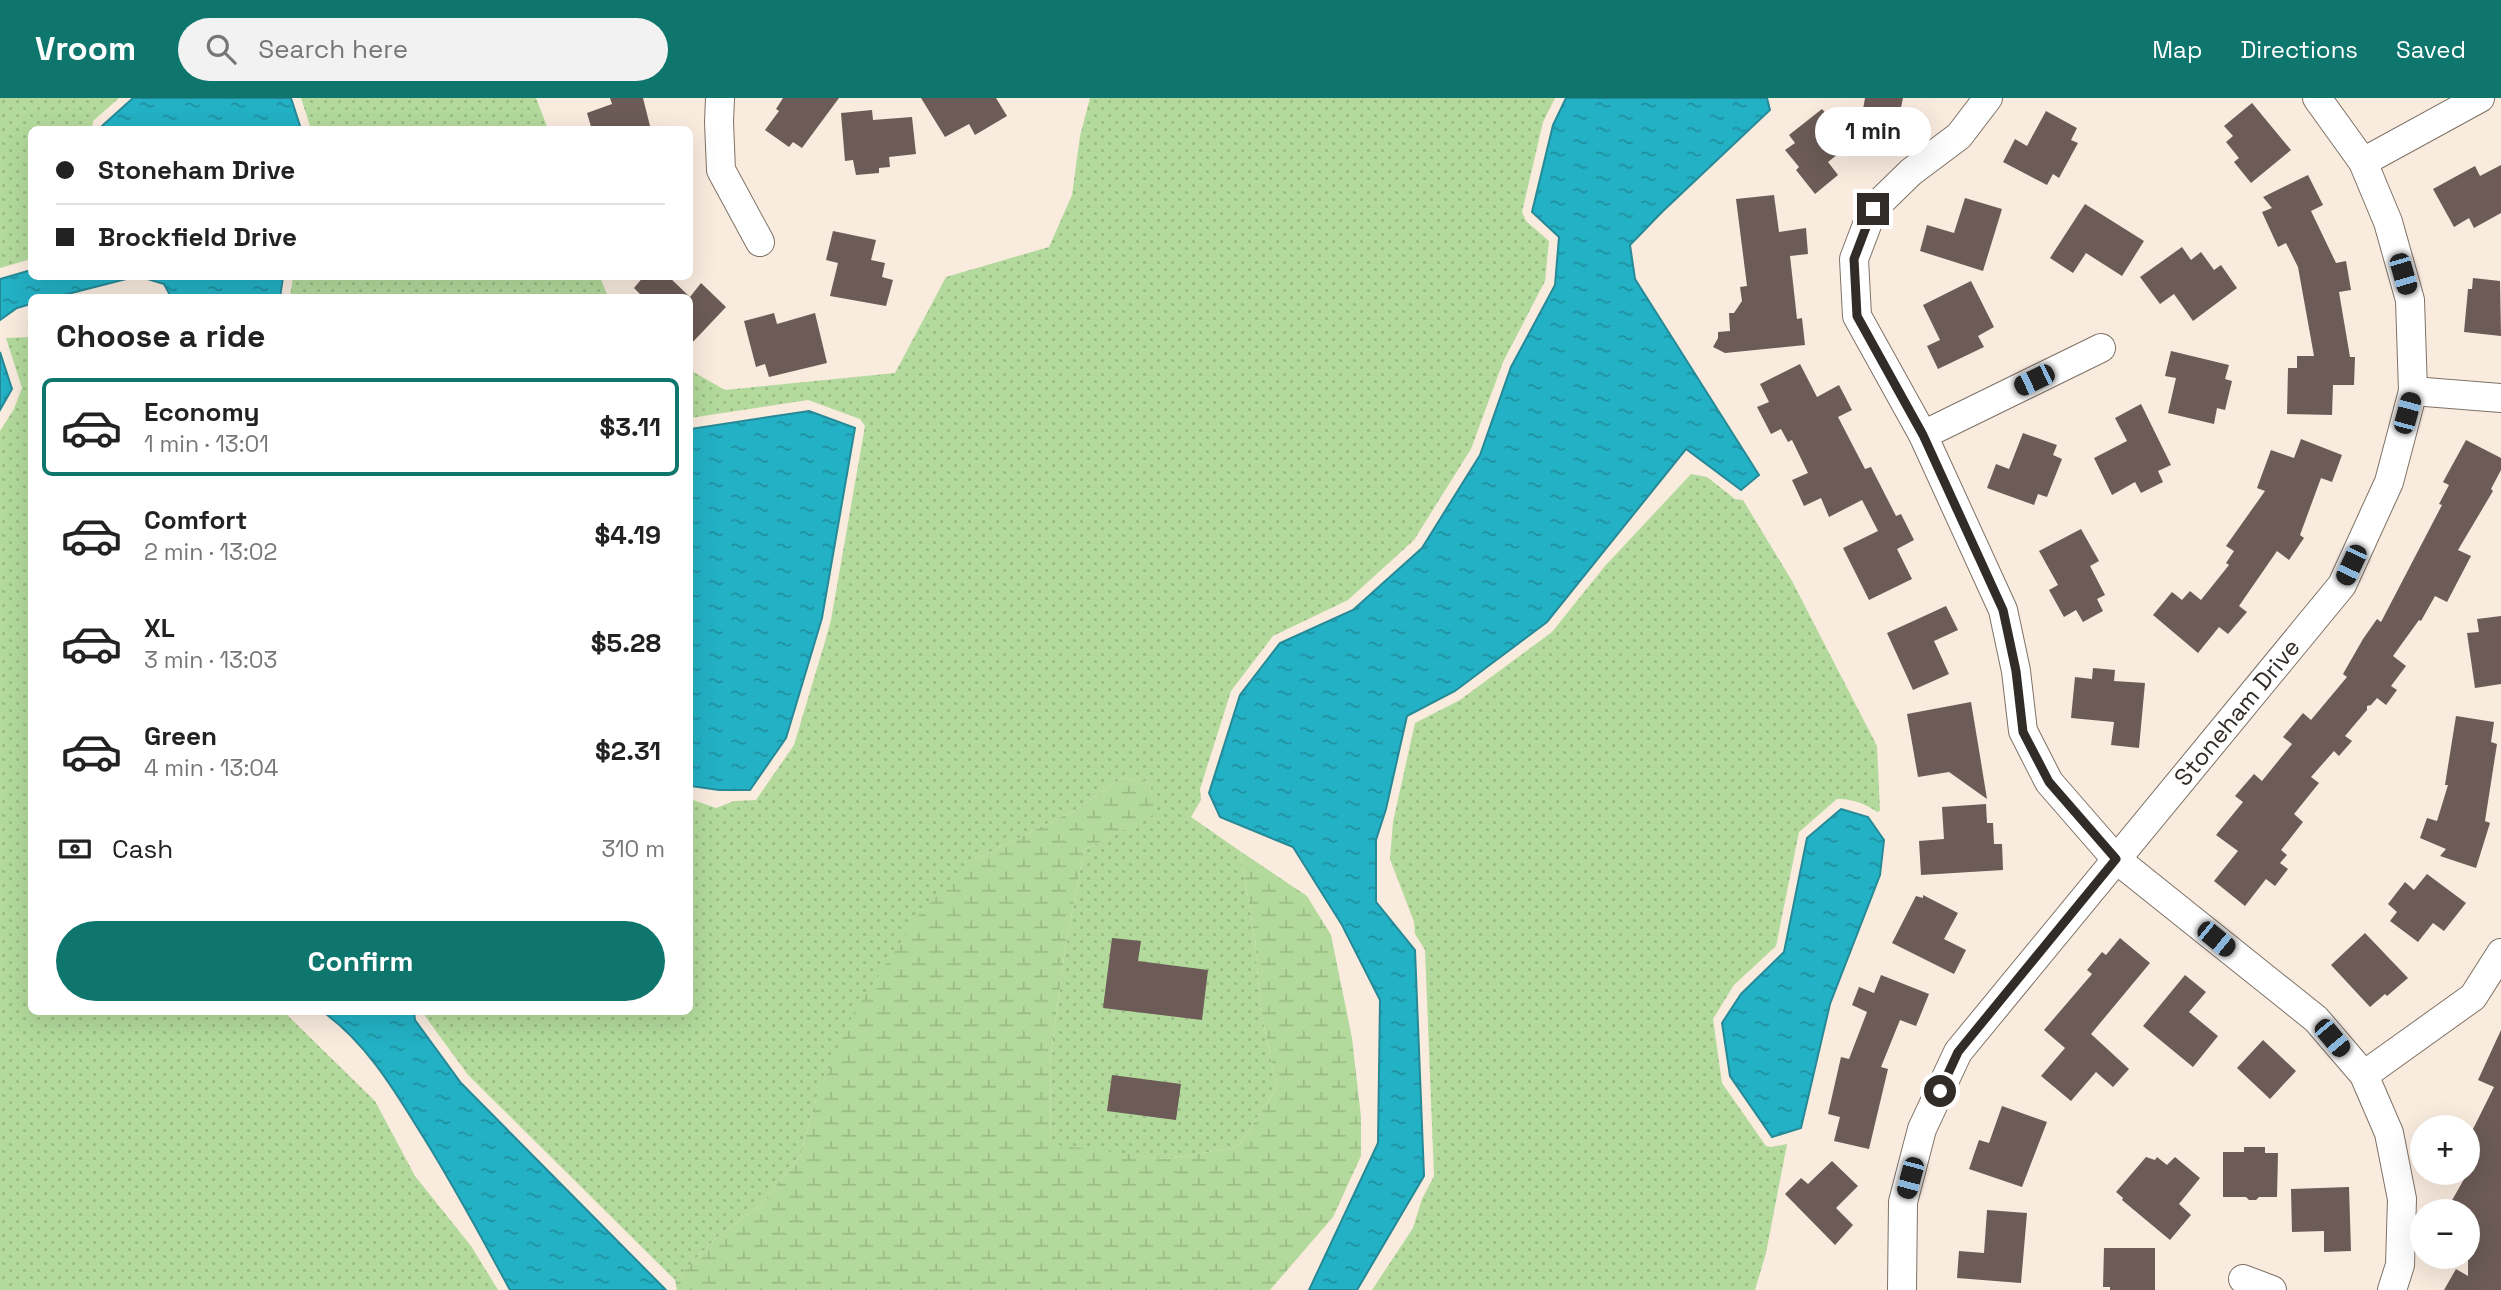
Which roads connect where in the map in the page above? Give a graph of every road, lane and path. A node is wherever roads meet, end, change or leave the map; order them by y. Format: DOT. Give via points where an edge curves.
graph roads {
  1 [pos="720,98"];
  2 [pos="1988,98"];
  3 [pos="2317,98"];
  4 [pos="2480,98"];
  5 [pos="2363,162"];
  6 [pos="760,242"];
  7 [pos="2101,348"];
  8 [pos="2413,391"];
  9 [pos="2501,398"];
  10 [pos="1923,435"];
  11 [pos="2116,859"];
  12 [pos="2501,953"];
  13 [pos="2364,1075"];
  14 [pos="2243,1279"];
  15 [pos="1902,1290"];
  16 [pos="2272,1290"];
  17 [pos="2392,1290"];
  1 -- 6 [label="street" via="721,170"];
  2 -- 10 [label="street" via="1959,136 1910,172 1873,209 1854,259 1857,316"];
  3 -- 5 [label="street, Stoneham Drive"];
  4 -- 5 [label="street"];
  5 -- 8 [label="street, Stoneham Drive" via="2388,222 2410,300"];
  7 -- 10 [label="street"];
  8 -- 9 [label="street"];
  8 -- 11 [label="street, Stoneham Drive" via="2389,482 2342,585"];
  10 -- 11 [label="street" via="2003,610 2023,732 2049,782"];
  11 -- 13 [label="street" via="2316,1019"];
  11 -- 15 [label="street, Stoneham Drive" via="1958,1052 1922,1129 1903,1202"];
  12 -- 13 [label="street" via="2473,997"];
  13 -- 17 [label="street" via="2389,1133 2402,1199 2400,1265"];
  14 -- 16 [label="street"];
}
